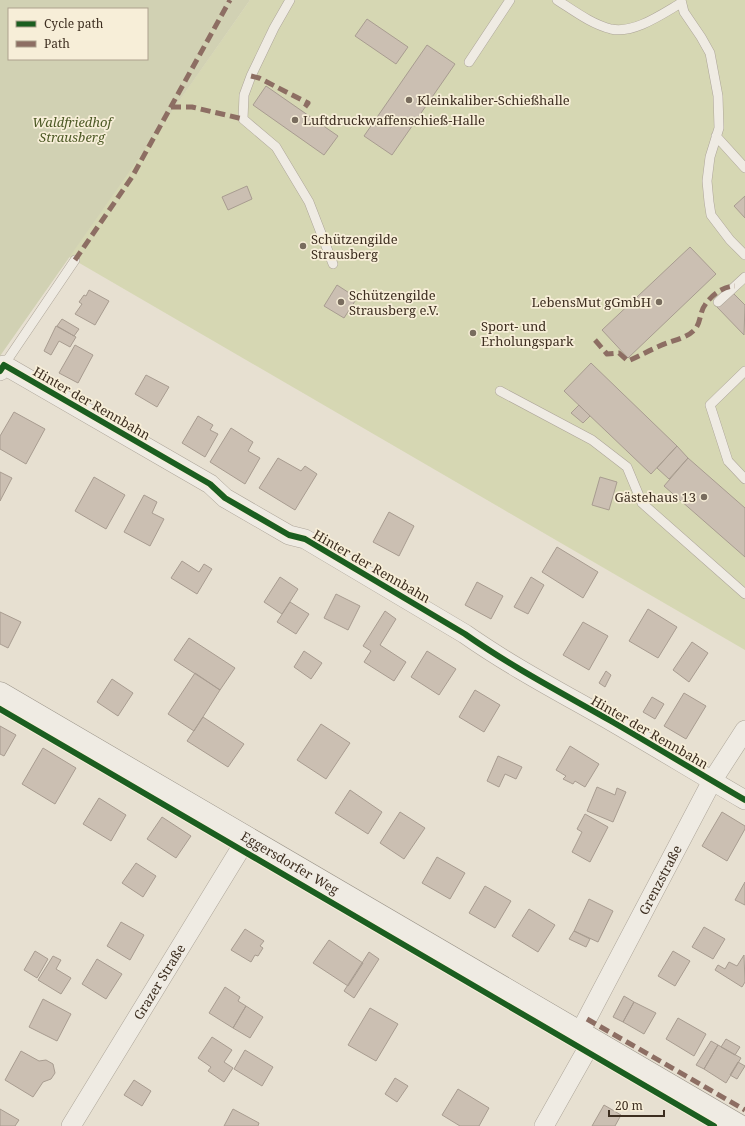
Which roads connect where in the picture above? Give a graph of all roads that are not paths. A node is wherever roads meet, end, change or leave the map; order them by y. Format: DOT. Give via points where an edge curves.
graph roads {
  1 [pos="290,0"];
  2 [pos="510,0"];
  3 [pos="556,0"];
  4 [pos="681,1"];
  5 [pos="469,62"];
  6 [pos="716,136"];
  7 [pos="745,168"];
  8 [pos="745,255"];
  9 [pos="75,260"];
  10 [pos="332,264"];
  11 [pos="745,276"];
  12 [pos="718,302"];
  13 [pos="2,368"];
  14 [pos="745,371"];
  15 [pos="500,391"];
  16 [pos="745,479"];
  17 [pos="745,594"];
  18 [pos="0,693"];
  19 [pos="745,730"];
  20 [pos="712,781"];
  21 [pos="745,800"];
  22 [pos="247,838"];
  23 [pos="587,1036"];
  24 [pos="71,1126"];
  25 [pos="544,1126"];
  26 [pos="740,1126"];
  1 -- 10 [label="lane" via="252,72 244,95 243,120 276,147 310,202"];
  2 -- 5 [label="lane"];
  3 -- 4 [label="lane" via="596,24 612,29 629,29 648,22"];
  4 -- 6 [label="lane" via="684,12 710,53 718,96 719,128"];
  6 -- 7 [label="lane"];
  6 -- 8 [label="lane" via="707,181 711,214"];
  9 -- 13 [label="lane"];
  11 -- 12 [label="lane"];
  13 -- 20 [label="street, Hinter der Rennbahn" via="210,484 225,498 289,535 305,539"];
  14 -- 16 [label="lane" via="710,405 728,461"];
  15 -- 17 [label="lane" via="592,440 628,467 642,503"];
  18 -- 22 [label="main road, Eggersdorfer Weg"];
  19 -- 20 [label="street, Grenzstraße"];
  20 -- 21 [label="street, Hinter der Rennbahn"];
  20 -- 23 [label="street, Grenzstraße"];
  22 -- 23 [label="main road, Eggersdorfer Weg"];
  22 -- 24 [label="street, Grazer Straße"];
  23 -- 25 [label="street, Grenzstraße"];
  23 -- 26 [label="main road, Eggersdorfer Weg"];
}
